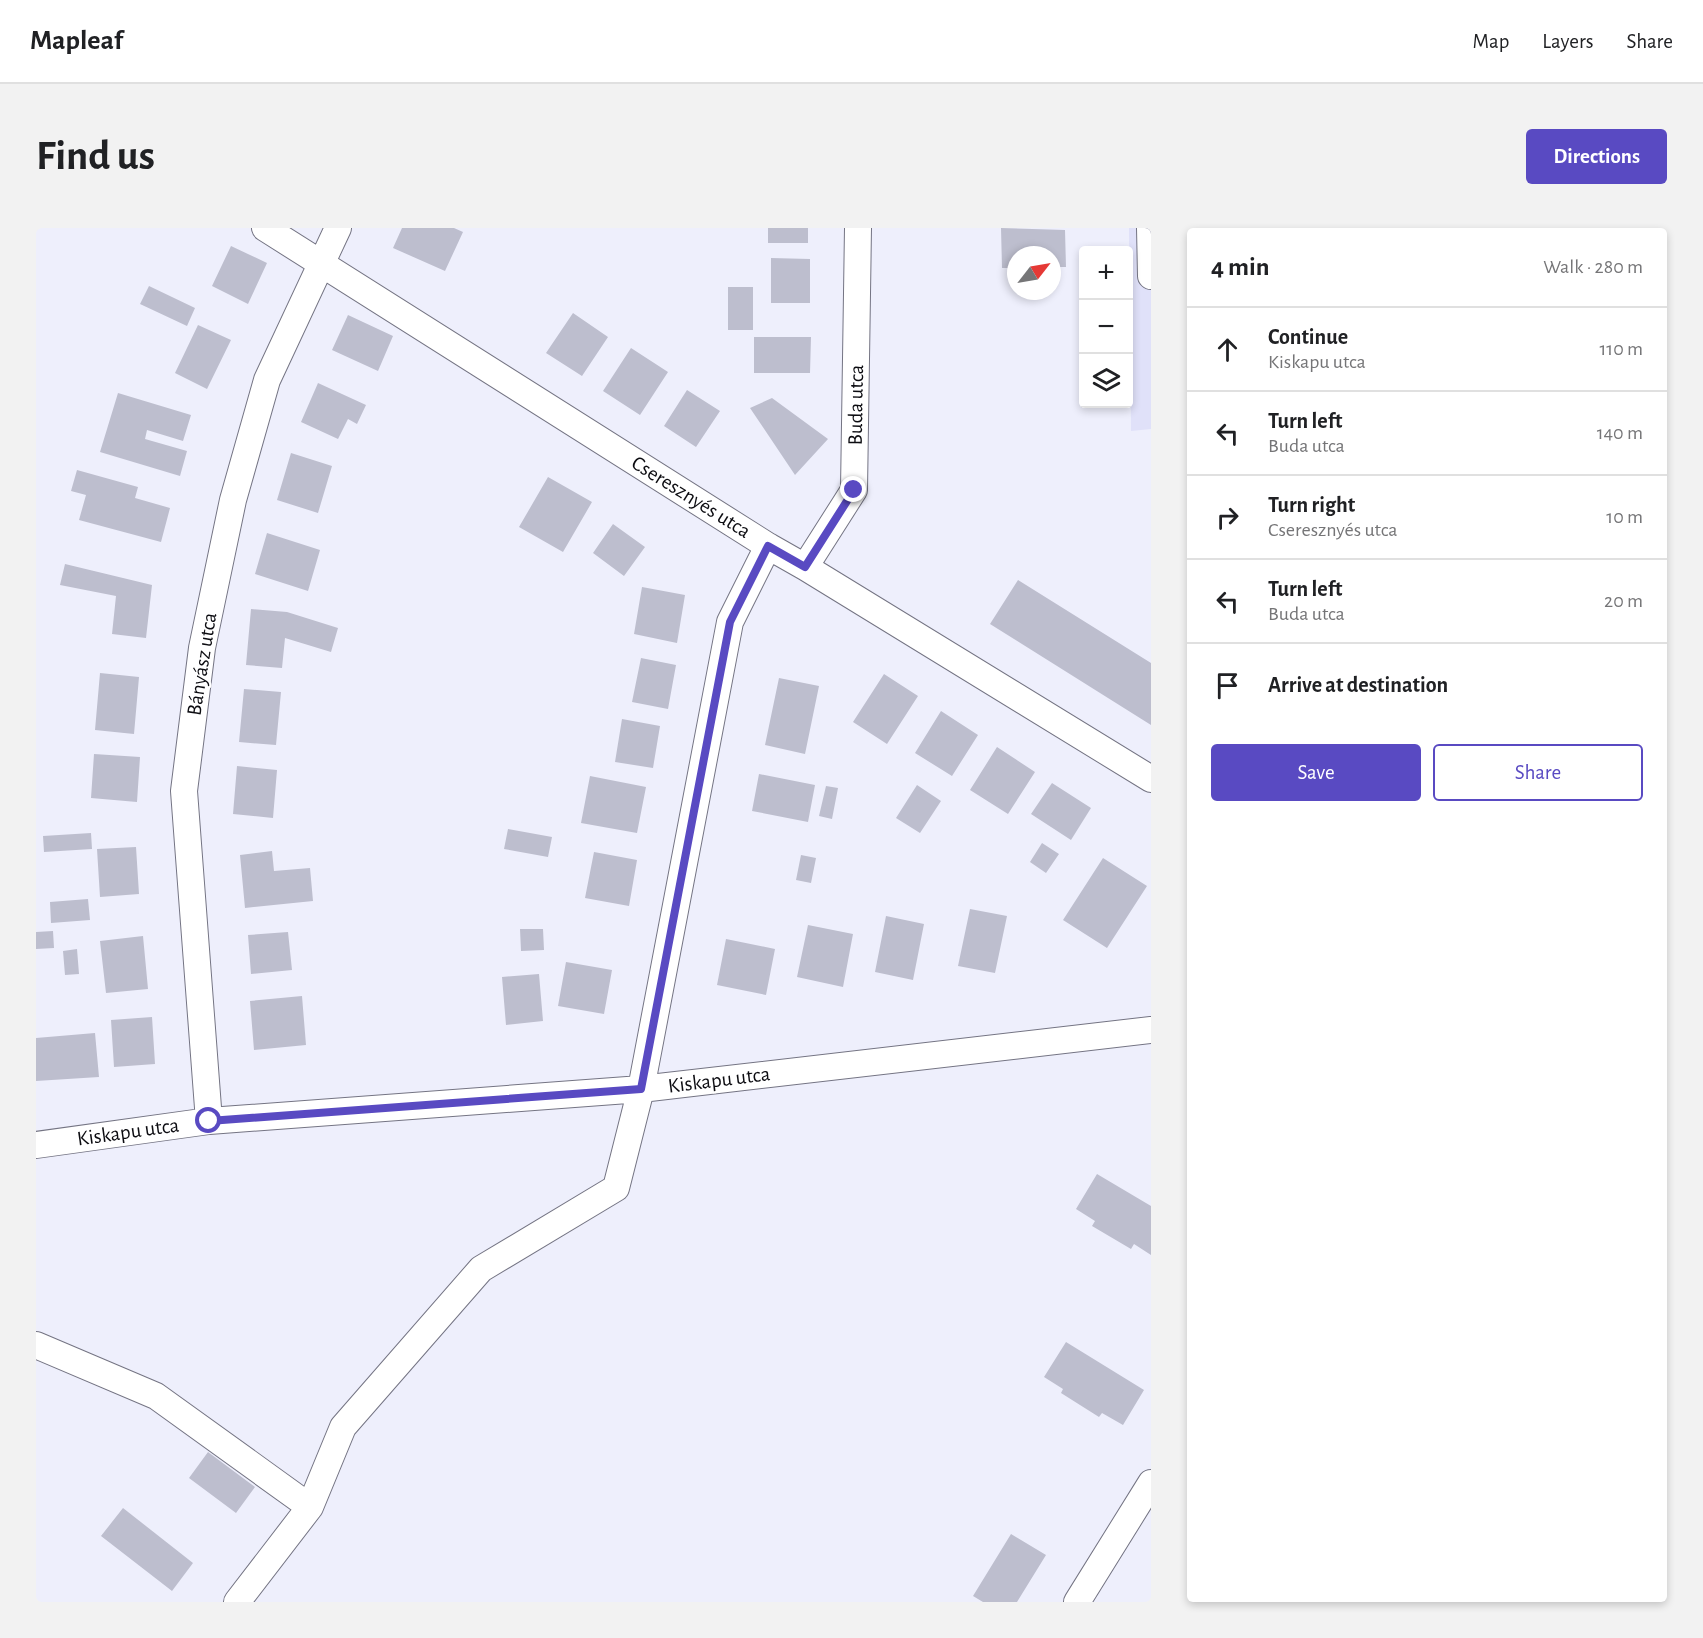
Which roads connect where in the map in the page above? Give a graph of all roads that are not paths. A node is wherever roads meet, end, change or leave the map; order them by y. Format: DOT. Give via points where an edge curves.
graph roads {
  1 [pos="265,228"];
  2 [pos="338,228"];
  3 [pos="858,228"];
  4 [pos="1150,228"];
  5 [pos="323,263"];
  6 [pos="1151,276"];
  7 [pos="768,546"];
  8 [pos="805,567"];
  9 [pos="1151,779"];
  10 [pos="1151,1030"];
  11 [pos="641,1089"];
  12 [pos="209,1121"];
  13 [pos="36,1145"];
  14 [pos="36,1345"];
  15 [pos="1151,1483"];
  16 [pos="310,1507"];
  17 [pos="237,1602"];
  18 [pos="1077,1602"];
  1 -- 5 [label="street, Cseresznyés utca"];
  2 -- 5 [label="street, Bányász utca"];
  3 -- 8 [label="street, Buda utca" via="854,490"];
  4 -- 6 [label="street"];
  5 -- 7 [label="street, Cseresznyés utca"];
  5 -- 12 [label="street, Bányász utca" via="267,380 233,500 202,648 184,790"];
  7 -- 8 [label="street, Cseresznyés utca"];
  7 -- 11 [label="street" via="730,622"];
  8 -- 9 [label="street, Cseresznyés utca"];
  10 -- 11 [label="street, Kiskapu utca"];
  11 -- 12 [label="street, Kiskapu utca"];
  11 -- 16 [label="street" via="616,1188 481,1269 343,1427"];
  12 -- 13 [label="street, Kiskapu utca"];
  14 -- 16 [label="street" via="156,1396"];
  15 -- 18 [label="street"];
  16 -- 17 [label="street"];
}
